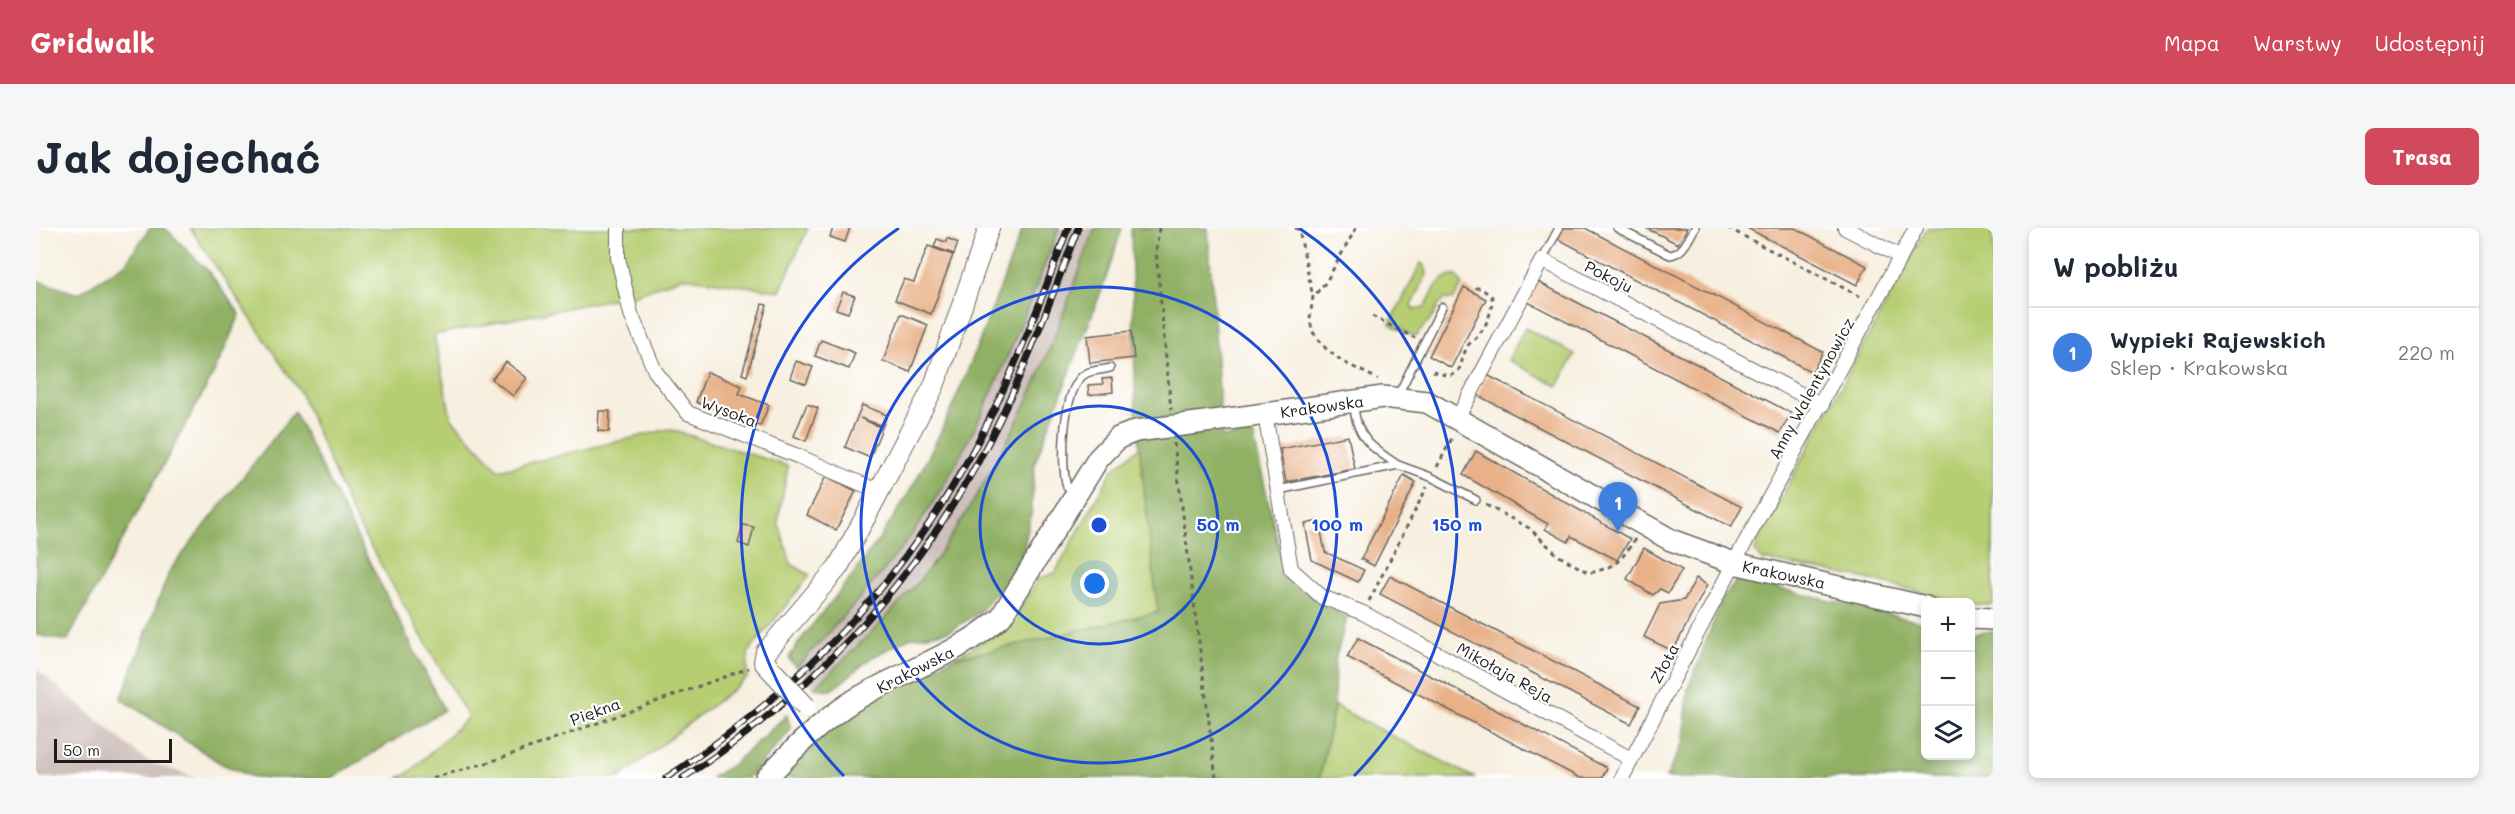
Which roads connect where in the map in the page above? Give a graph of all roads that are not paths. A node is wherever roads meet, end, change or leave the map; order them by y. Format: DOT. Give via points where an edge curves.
graph roads {
  1 [pos="618,228"];
  2 [pos="990,228"];
  3 [pos="1559,228"];
  4 [pos="1617,228"];
  5 [pos="1695,228"];
  6 [pos="1845,228"];
  7 [pos="1916,228"];
  8 [pos="1901,257"];
  9 [pos="1542,260"];
  10 [pos="1442,307"];
  11 [pos="1110,368"];
  12 [pos="1389,398"];
  13 [pos="1354,402"];
  14 [pos="1822,405"];
  15 [pos="1258,415"];
  16 [pos="1460,420"];
  17 [pos="1398,465"];
  18 [pos="1278,490"];
  19 [pos="878,491"];
  20 [pos="1076,495"];
  21 [pos="1476,500"];
  22 [pos="1734,563"];
  23 [pos="1921,606"];
  24 [pos="1975,618"];
  25 [pos="1993,619"];
  26 [pos="814,731"];
  27 [pos="1631,759"];
  28 [pos="766,778"];
  29 [pos="1622,778"];
  1 -- 19 [label="street, Wysoka" via="618,258 631,314 655,371 688,413"];
  2 -- 19 [label="street" via="934,386"];
  3 -- 9 [label="lane"];
  4 -- 5 [label="lane" via="1670,255 1683,249"];
  6 -- 8 [label="street"];
  7 -- 8 [label="street, Anny Walentynowicz"];
  8 -- 14 [label="street, Anny Walentynowicz"];
  9 -- 14 [label="street, Pokoju"];
  9 -- 16 [label="street"];
  10 -- 12 [label="lane"];
  11 -- 20 [label="lane" via="1086,373 1077,381 1069,405 1064,476 1067,488"];
  12 -- 13 [label="main road, Krakowska"];
  12 -- 16 [label="main road, Krakowska" via="1427,402"];
  13 -- 15 [label="main road, Krakowska"];
  13 -- 17 [label="lane" via="1356,424 1363,437"];
  14 -- 22 [label="street, Anny Walentynowicz"];
  15 -- 18 [label="street, Mikołaja Reja"];
  15 -- 20 [label="main road, Krakowska, bridge" via="1136,431 1118,438 1098,459"];
  16 -- 22 [label="main road, Krakowska" via="1671,540"];
  17 -- 18 [label="lane"];
  17 -- 21 [label="lane"];
  18 -- 27 [label="street, Mikołaja Reja" via="1291,569 1322,597 1364,613"];
  19 -- 26 [label="street, bridge" via="838,567 766,652 770,668 806,707"];
  20 -- 26 [label="main road, Krakowska" via="1001,617 983,633 861,697"];
  22 -- 23 [label="main road, Krakowska"];
  22 -- 27 [label="street, Złota"];
  24 -- 25 [label="main road"];
  26 -- 28 [label="main road, Krakowska"];
  27 -- 29 [label="street, Złota"];
}
